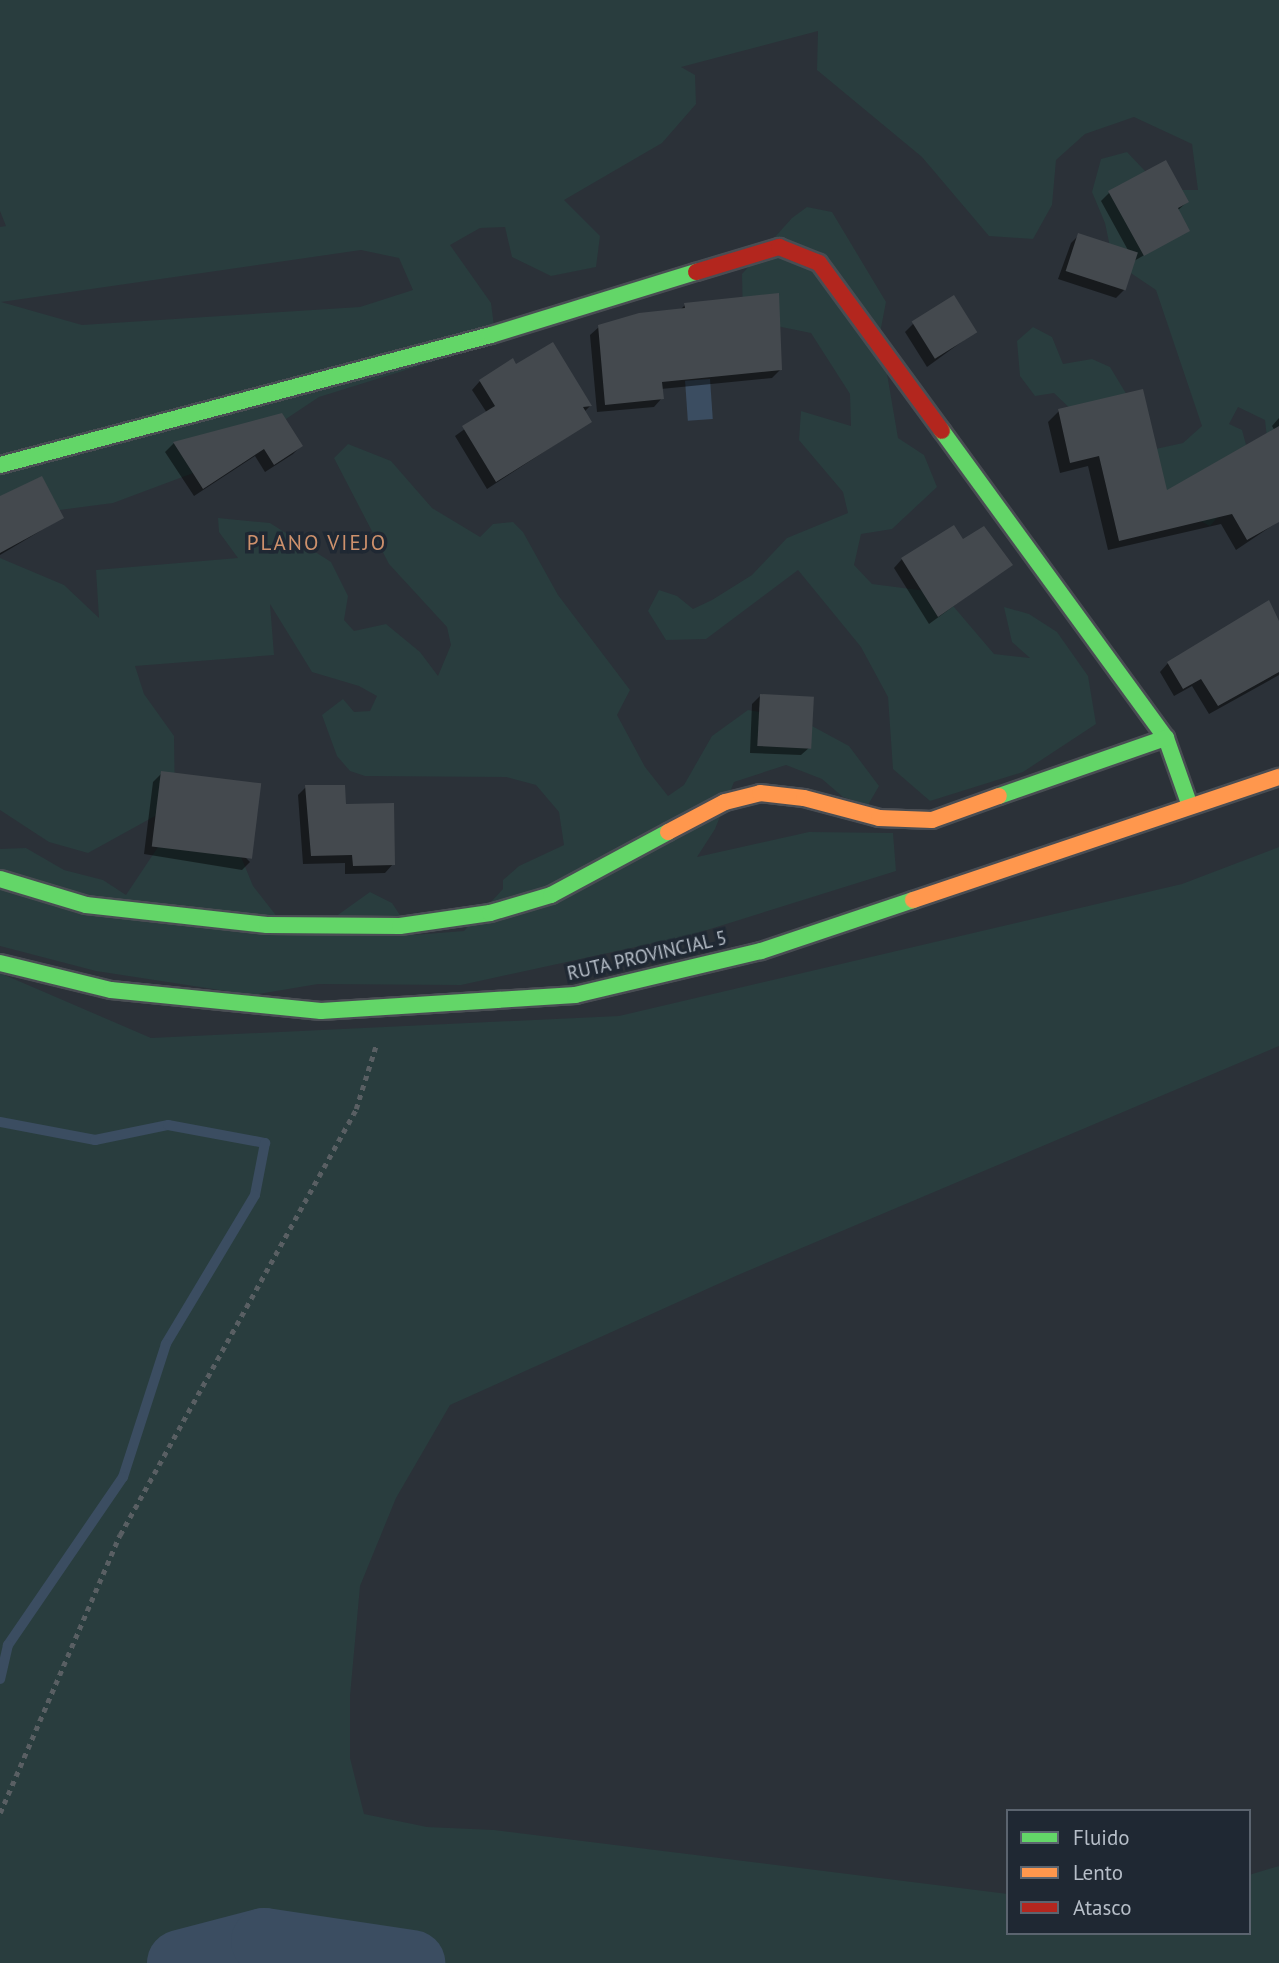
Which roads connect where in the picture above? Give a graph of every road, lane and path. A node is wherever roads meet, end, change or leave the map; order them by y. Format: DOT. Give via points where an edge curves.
graph roads {
  1 [pos="0,465"];
  2 [pos="1166,738"];
  3 [pos="1279,777"];
  4 [pos="1190,806"];
  5 [pos="0,879"];
  6 [pos="0,963"];
  7 [pos="386,1010"];
  8 [pos="0,1813"];
  1 -- 2 [label="street" via="491,335 779,247 819,263"];
  2 -- 4 [label="street"];
  2 -- 5 [label="street" via="932,820 879,818 803,798 748,796 724,802 551,895 490,913 400,926 267,925 99,906"];
  3 -- 4 [label="street, RUTA PROVINCIAL 5"];
  4 -- 7 [label="street, RUTA PROVINCIAL 5" via="761,951 575,995"];
  6 -- 7 [label="street, RUTA PROVINCIAL 5" via="111,990 232,1005"];
  7 -- 8 [label="path" via="356,1109 120,1535"];
}
